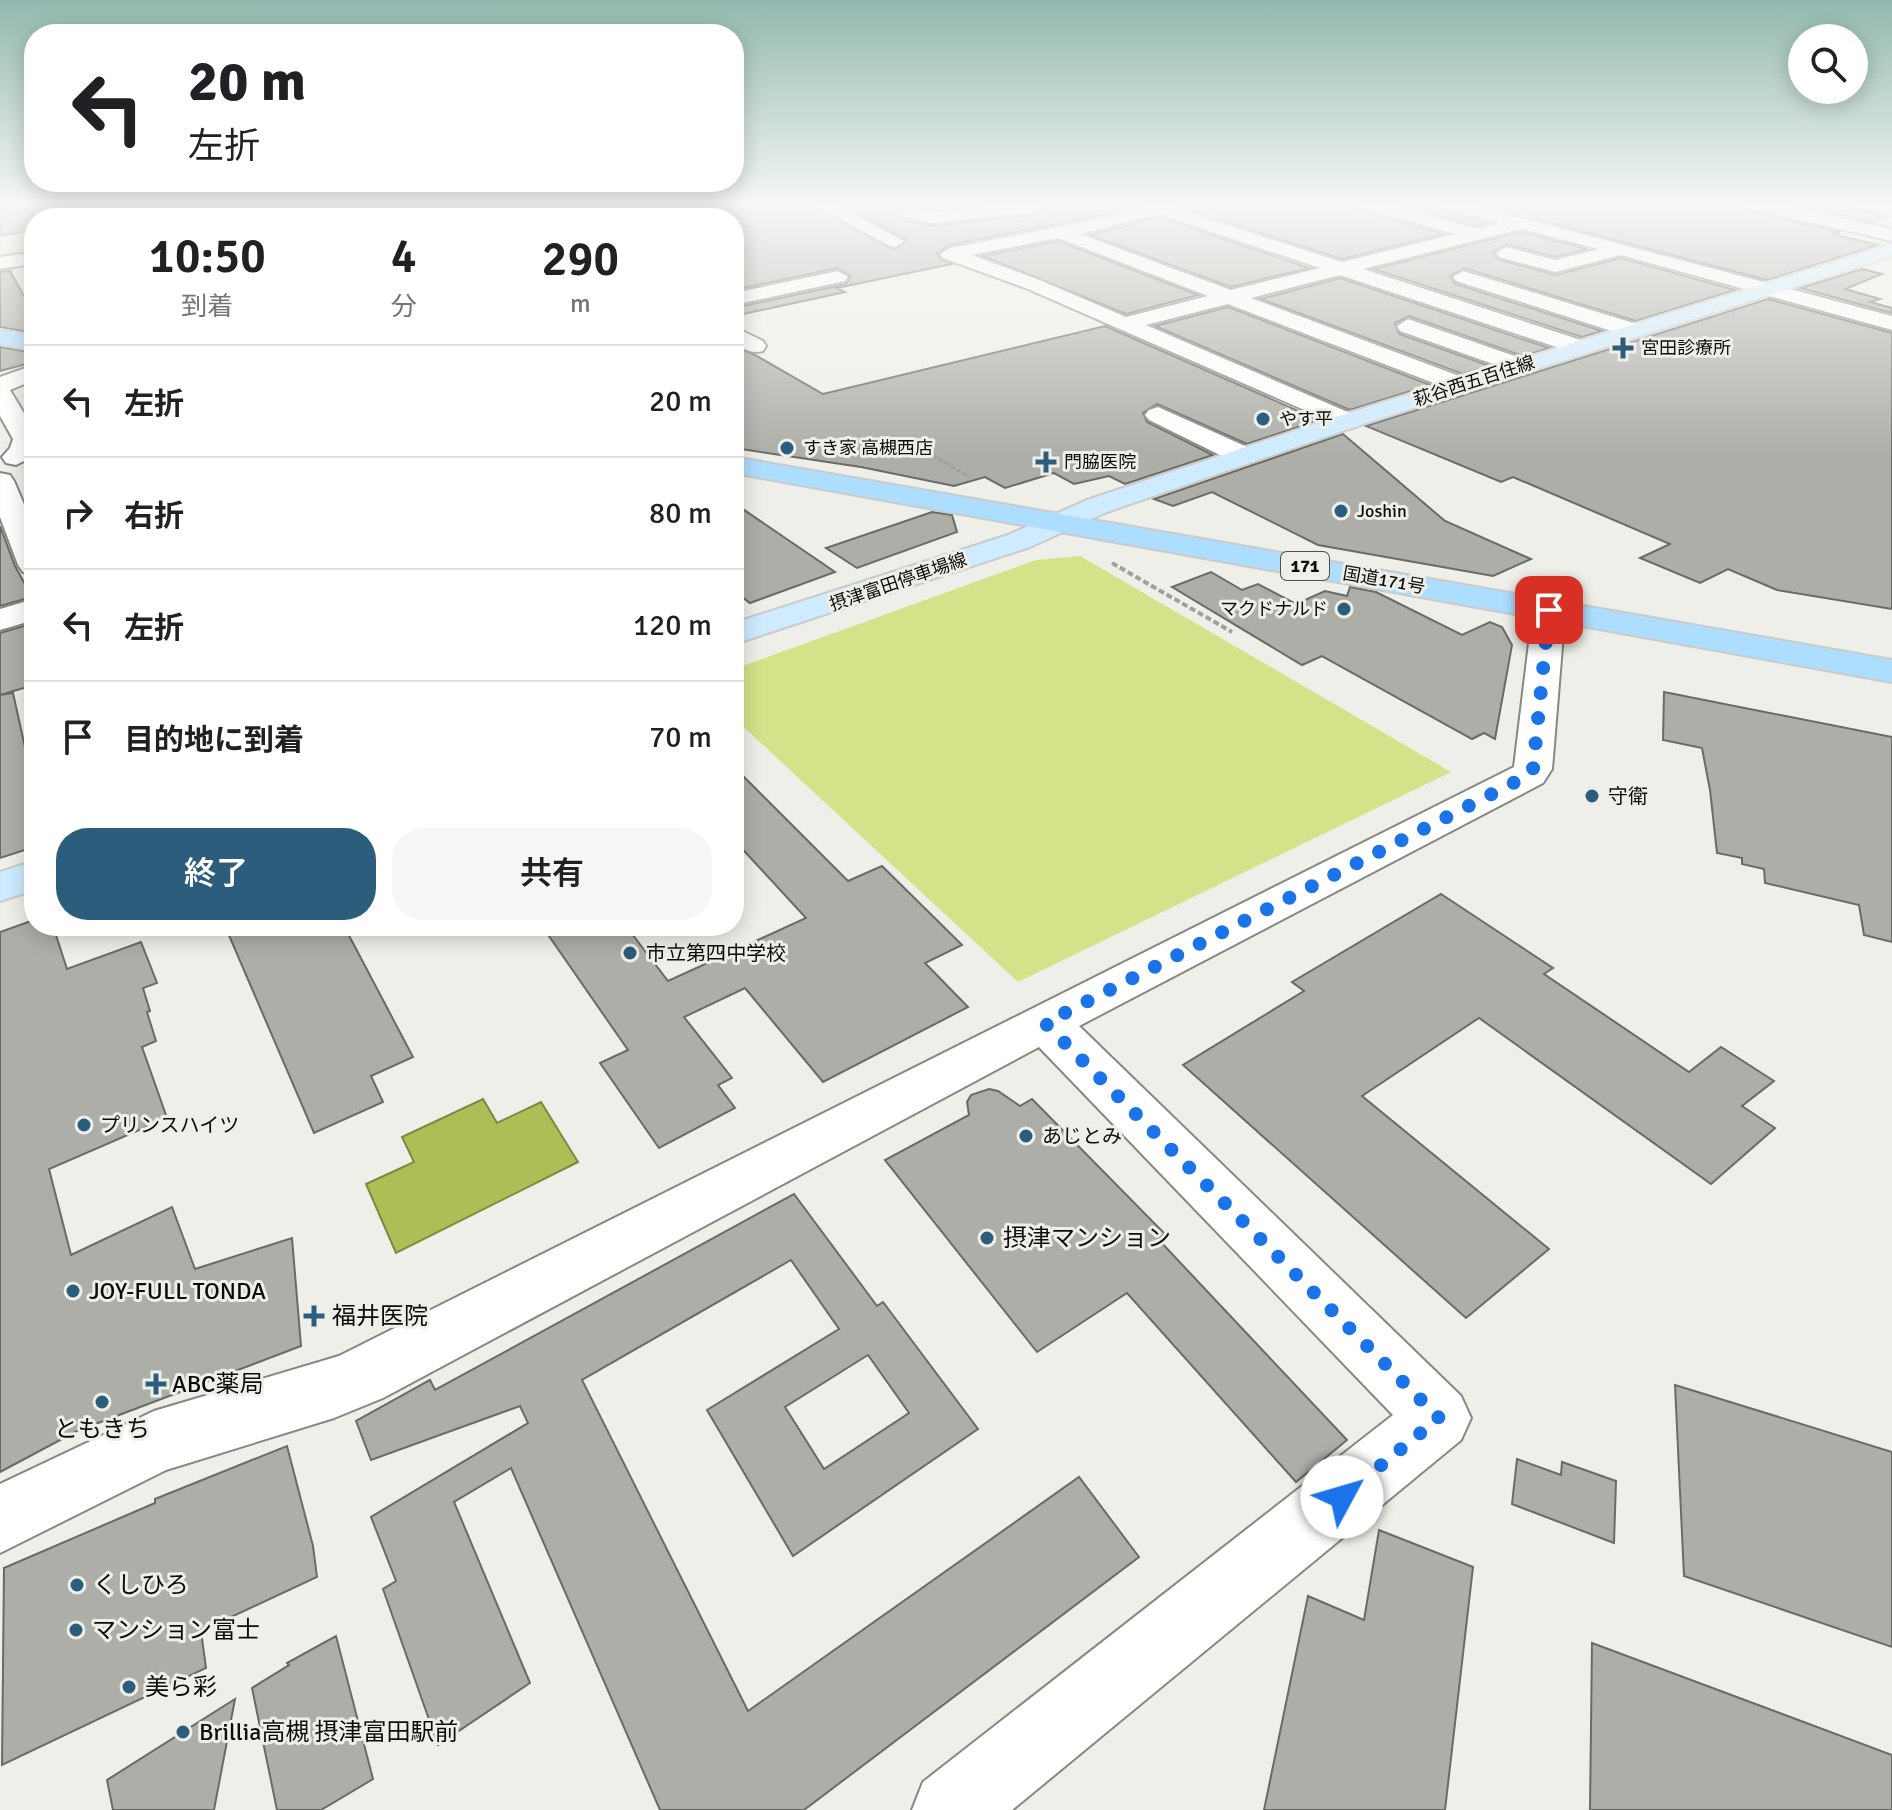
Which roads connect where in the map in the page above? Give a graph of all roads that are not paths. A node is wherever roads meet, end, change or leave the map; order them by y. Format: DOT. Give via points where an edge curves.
graph roads {
  1 [pos="789,287"];
  2 [pos="1041,287"];
  3 [pos="1203,287"];
  4 [pos="1273,287"];
  5 [pos="1397,287"];
  6 [pos="1496,287"];
  7 [pos="1758,287"];
  8 [pos="1769,287"];
  9 [pos="1764,289"];
  10 [pos="1417,294"];
  11 [pos="744,297"];
  12 [pos="1230,298"];
  13 [pos="1377,304"];
  14 [pos="1892,323"];
  15 [pos="1123,324"];
  16 [pos="1408,326"];
  17 [pos="1632,330"];
  18 [pos="0,337"];
  19 [pos="744,340"];
  20 [pos="24,341"];
  21 [pos="755,346"];
  22 [pos="1579,347"];
  23 [pos="1521,366"];
  24 [pos="24,376"];
  25 [pos="0,385"];
  26 [pos="1461,385"];
  27 [pos="0,393"];
  28 [pos="1158,415"];
  29 [pos="1348,421"];
  30 [pos="24,435"];
  31 [pos="1244,456"];
  32 [pos="13,463"];
  33 [pos="744,467"];
  34 [pos="24,516"];
  35 [pos="1060,523"];
  36 [pos="1549,610"];
  37 [pos="24,612"];
  38 [pos="0,620"];
  39 [pos="744,631"];
  40 [pos="1892,671"];
  41 [pos="24,879"];
  42 [pos="0,887"];
  43 [pos="1045,1023"];
  44 [pos="0,1519"];
  45 [pos="951,1810"];
  1 -- 11 [label="street"];
  2 -- 15 [label="street"];
  3 -- 12 [label="street"];
  4 -- 12 [label="street"];
  5 -- 10 [label="street"];
  6 -- 17 [label="street"];
  7 -- 9 [label="street"];
  8 -- 9 [label="main road, 萩谷西五百住線"];
  9 -- 14 [label="street"];
  9 -- 17 [label="main road, 萩谷西五百住線"];
  10 -- 13 [label="street"];
  10 -- 22 [label="street"];
  12 -- 15 [label="street"];
  12 -- 26 [label="street"];
  15 -- 29 [label="street"];
  16 -- 23 [label="street"];
  17 -- 22 [label="main road, 萩谷西五百住線"];
  18 -- 20 [label="highway"];
  19 -- 21 [label="street"];
  22 -- 23 [label="main road, 萩谷西五百住線"];
  23 -- 26 [label="main road, 萩谷西五百住線"];
  24 -- 25 [label="street"];
  26 -- 29 [label="main road, 萩谷西五百住線"];
  27 -- 30 [label="street"];
  28 -- 31 [label="street"];
  29 -- 31 [label="main road, 萩谷西五百住線"];
  31 -- 35 [label="main road, 萩谷西五百住線"];
  32 -- 34 [label="street"];
  33 -- 35 [label="highway, 国道171号 / 171"];
  35 -- 36 [label="highway, 国道171号 / 171"];
  35 -- 39 [label="main road, 摂津富田停車場線"];
  36 -- 40 [label="highway, 国道171号 / 171"];
  36 -- 43 [label="street" via="1529,775"];
  37 -- 38 [label="street"];
  41 -- 42 [label="main road"];
  43 -- 44 [label="street" via="361,1377 123,1454"];
  43 -- 45 [label="street" via="1439,1418"];
}
